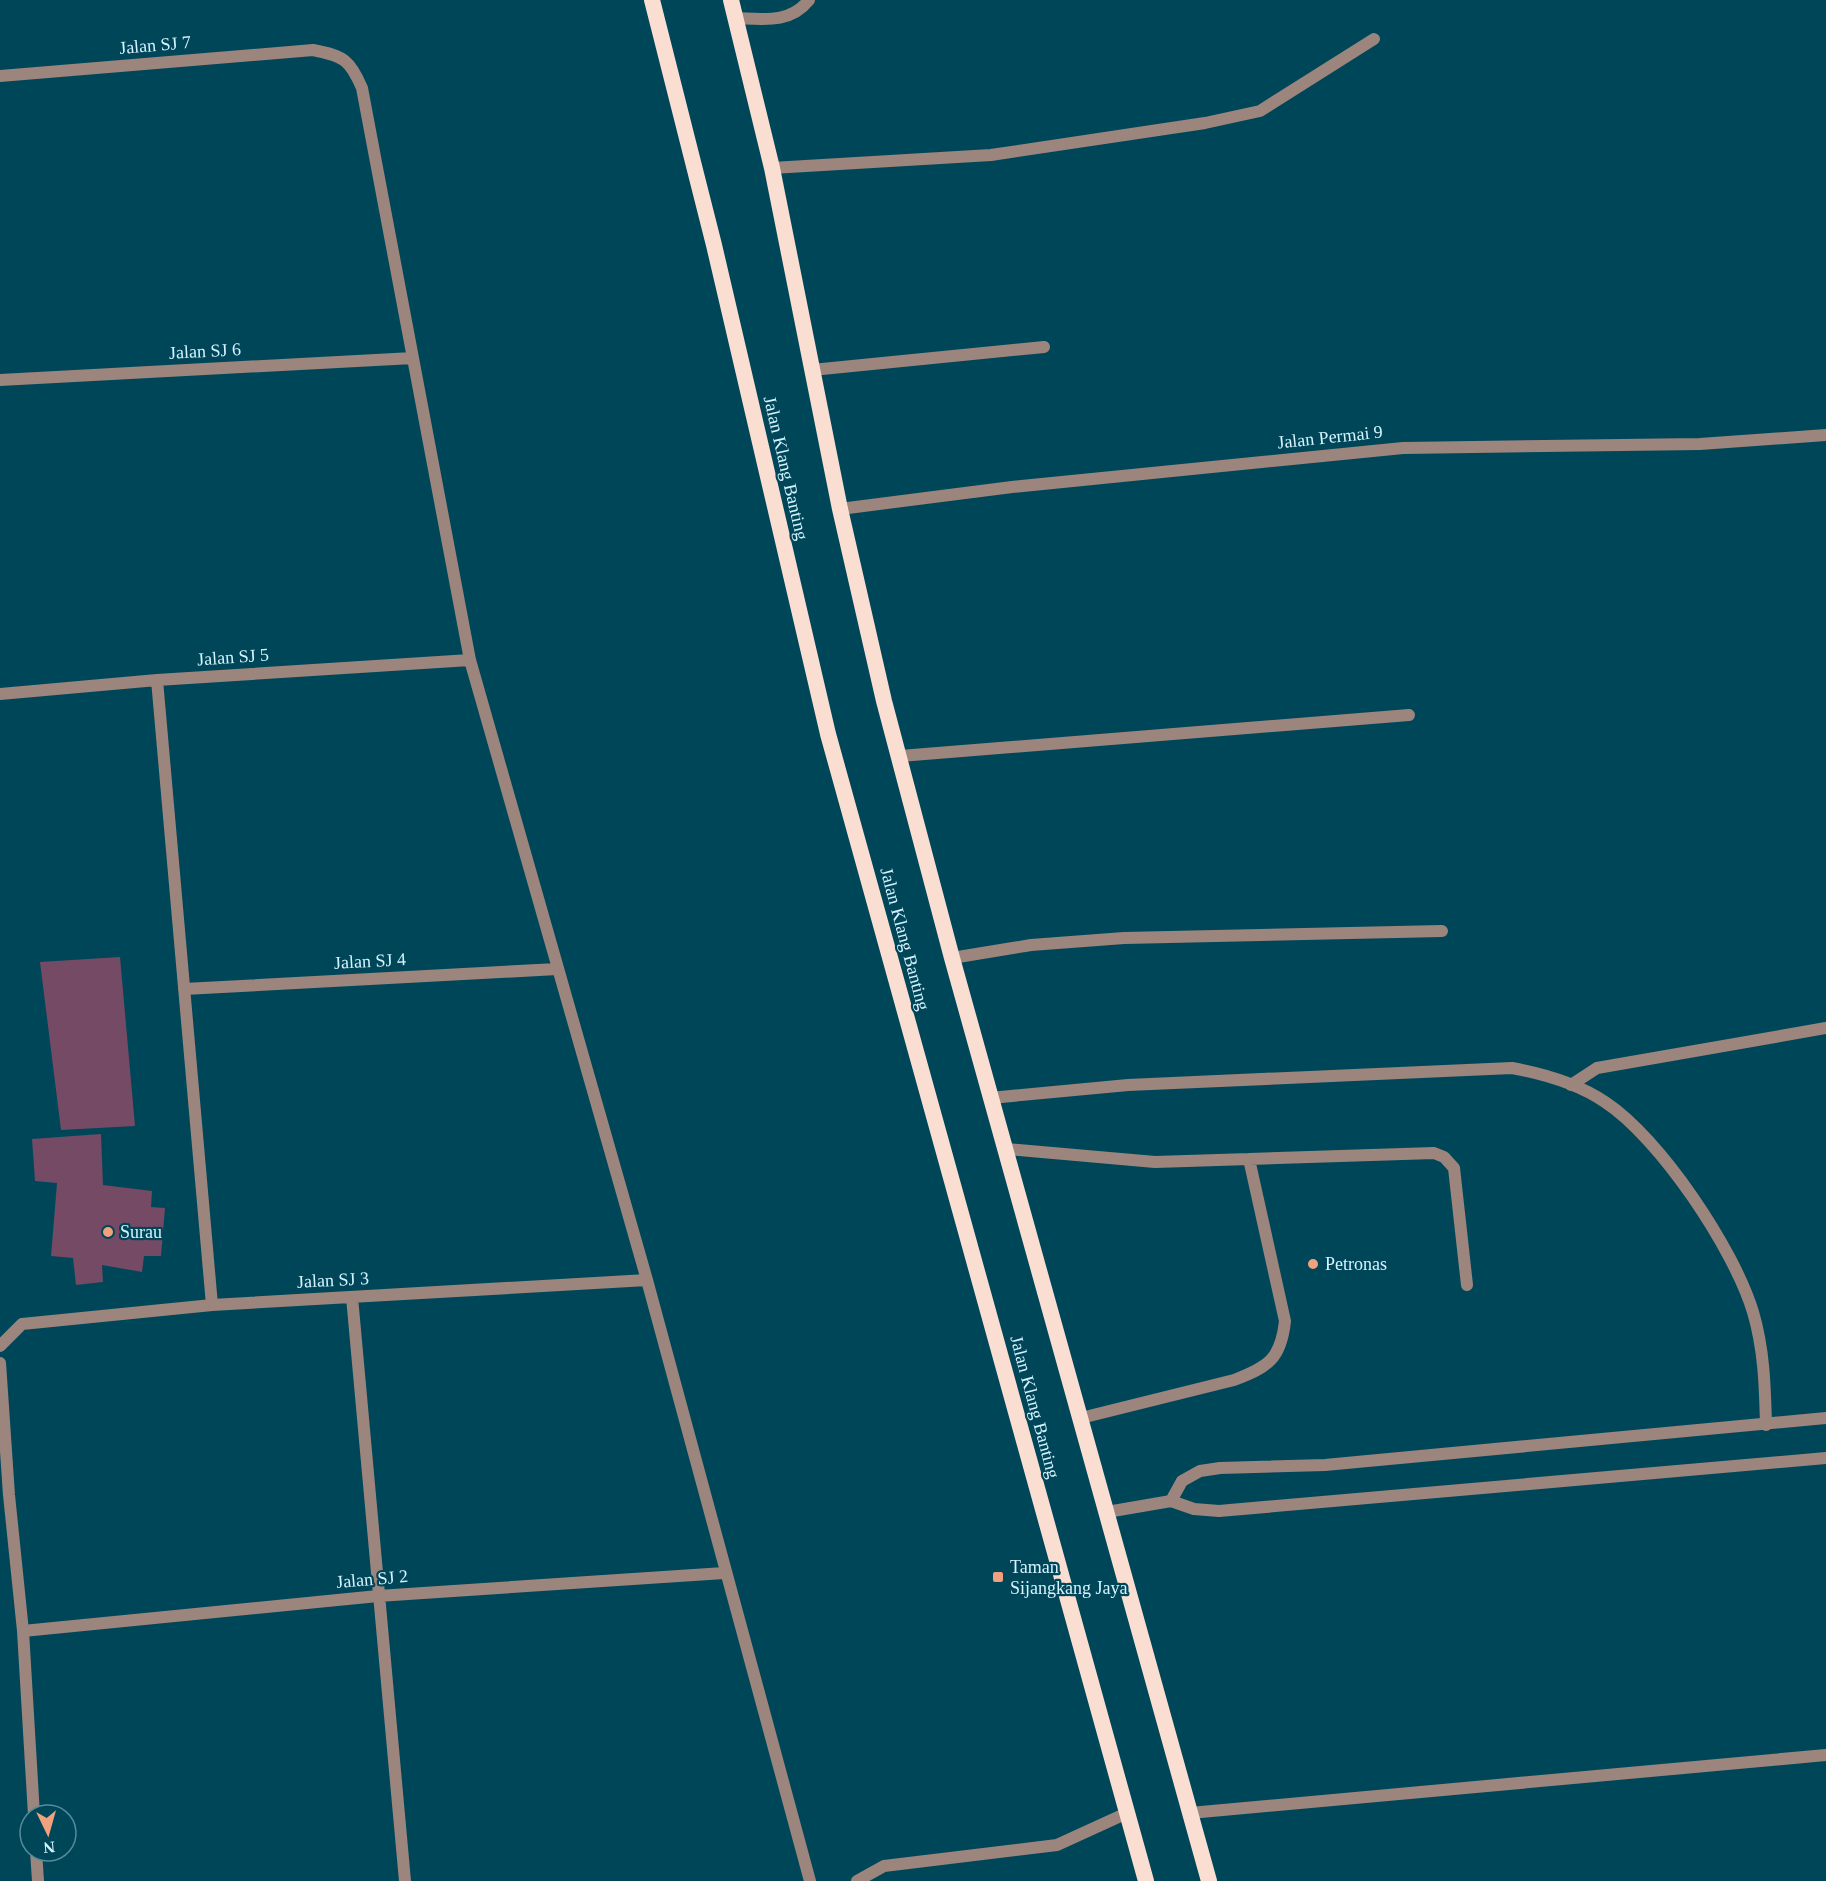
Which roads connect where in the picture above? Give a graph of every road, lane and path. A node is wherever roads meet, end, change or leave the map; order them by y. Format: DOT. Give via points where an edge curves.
graph roads {
  1 [pos="652,0"];
  2 [pos="731,0"];
  3 [pos="809,0"];
  4 [pos="735,18"];
  5 [pos="1374,39"];
  6 [pos="0,76"];
  7 [pos="772,168"];
  8 [pos="1044,346"];
  9 [pos="413,358"];
  10 [pos="812,370"];
  11 [pos="0,380"];
  12 [pos="1826,435"];
  13 [pos="840,509"];
  14 [pos="470,660"];
  15 [pos="157,680"];
  16 [pos="0,694"];
  17 [pos="1409,715"];
  18 [pos="900,756"];
  19 [pos="1442,931"];
  20 [pos="952,958"];
  21 [pos="557,969"];
  22 [pos="184,990"];
  23 [pos="1826,1028"];
  24 [pos="1571,1085"];
  25 [pos="990,1098"];
  26 [pos="1007,1149"];
  27 [pos="1249,1159"];
  28 [pos="647,1280"];
  29 [pos="1467,1285"];
  30 [pos="352,1297"];
  31 [pos="212,1305"];
  32 [pos="0,1346"];
  33 [pos="0,1363"];
  34 [pos="1081,1418"];
  35 [pos="1826,1418"];
  36 [pos="1766,1425"];
  37 [pos="1826,1458"];
  38 [pos="4,1496"];
  39 [pos="1171,1501"];
  40 [pos="1107,1512"];
  41 [pos="724,1574"];
  42 [pos="378,1596"];
  43 [pos="22,1631"];
  44 [pos="1826,1755"];
  45 [pos="33,1803"];
  46 [pos="1127,1813"];
  47 [pos="1190,1813"];
  48 [pos="37,1863"];
  49 [pos="38,1881"];
  50 [pos="405,1881"];
  51 [pos="810,1881"];
  52 [pos="857,1881"];
  53 [pos="1146,1881"];
  54 [pos="1209,1881"];
  1 -- 46 [label="highway, Jalan Klang Banting" via="714,245 828,734"];
  2 -- 4 [label="highway"];
  3 -- 4 [label="street" via="800,11 778,20"];
  4 -- 7 [label="highway"];
  5 -- 7 [label="street" via="1260,111 1205,123 991,155"];
  6 -- 9 [label="street, Jalan SJ 7" via="314,50 336,55 352,65 362,88"];
  7 -- 10 [label="highway"];
  8 -- 10 [label="street"];
  9 -- 11 [label="street, Jalan SJ 6"];
  9 -- 14 [label="street"];
  10 -- 13 [label="highway"];
  12 -- 13 [label="street, Jalan Permai 9" via="1700,444 1403,448 1012,486"];
  13 -- 18 [label="highway"];
  14 -- 15 [label="street, Jalan SJ 5"];
  14 -- 21 [label="street"];
  15 -- 16 [label="street, Jalan SJ 5"];
  15 -- 22 [label="street"];
  17 -- 18 [label="street"];
  18 -- 20 [label="highway"];
  19 -- 20 [label="street" via="1124,938 1031,945"];
  20 -- 25 [label="highway"];
  21 -- 22 [label="street, Jalan SJ 4"];
  21 -- 28 [label="street"];
  22 -- 31 [label="street"];
  23 -- 24 [label="street" via="1597,1068"];
  24 -- 25 [label="street" via="1551,1075 1512,1068 1128,1084"];
  24 -- 36 [label="street" via="1606,1102 1644,1137 1699,1205 1728,1254 1752,1311 1764,1360"];
  25 -- 26 [label="highway"];
  26 -- 27 [label="street" via="1155,1162"];
  26 -- 34 [label="highway"];
  27 -- 29 [label="street" via="1434,1153 1444,1157 1454,1168"];
  27 -- 34 [label="street" via="1285,1321 1283,1344 1275,1357 1234,1380"];
  28 -- 30 [label="street, Jalan SJ 3"];
  28 -- 41 [label="street"];
  30 -- 31 [label="street, Jalan SJ 3"];
  30 -- 42 [label="street"];
  31 -- 32 [label="street, Jalan SJ 3" via="22,1324"];
  33 -- 38 [label="street"];
  34 -- 40 [label="highway"];
  35 -- 36 [label="street"];
  36 -- 39 [label="street" via="1325,1465 1220,1468 1200,1471 1182,1481"];
  37 -- 39 [label="street" via="1219,1511 1194,1509"];
  38 -- 43 [label="street"];
  39 -- 40 [label="street"];
  40 -- 47 [label="highway"];
  41 -- 42 [label="street, Jalan SJ 2"];
  41 -- 51 [label="street"];
  42 -- 43 [label="street, Jalan SJ 2"];
  42 -- 50 [label="street"];
  43 -- 45 [label="street"];
  44 -- 47 [label="street"];
  46 -- 52 [label="street" via="1058,1845 884,1866"];
  46 -- 53 [label="highway, Jalan Klang Banting"];
  47 -- 54 [label="highway"];
  48 -- 49 [label="street"];
}
